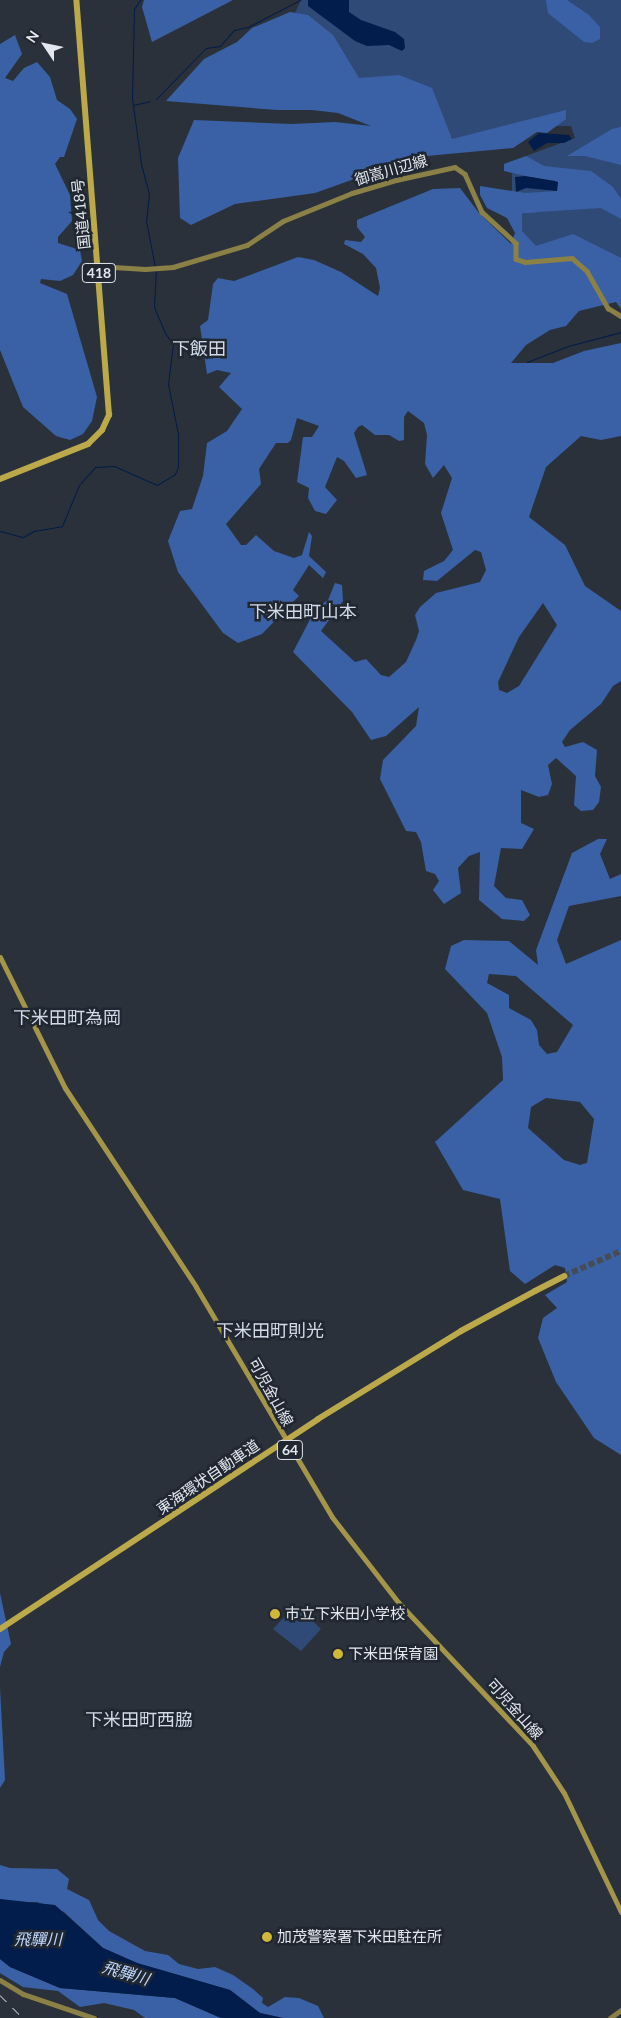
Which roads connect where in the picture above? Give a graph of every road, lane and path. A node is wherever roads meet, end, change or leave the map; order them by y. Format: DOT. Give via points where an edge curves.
graph roads {
  1 [pos="76,0"];
  2 [pos="98,266"];
  3 [pos="621,316"];
  4 [pos="0,479"];
  5 [pos="0,957"];
  6 [pos="564,1276"];
  7 [pos="0,1628"];
  8 [pos="621,1912"];
  9 [pos="0,1980"];
  10 [pos="621,2010"];
  11 [pos="94,2018"];
  12 [pos="610,2018"];
  1 -- 2 [label="highway, 国道418号 / 418"];
  2 -- 3 [label="main road, 御嵩川辺線" via="173,267 247,245 283,220 352,193 455,167 465,174 482,212 516,243 516,259 541,262 572,258 587,271 608,308"];
  2 -- 4 [label="highway, 国道418号 / 418" via="110,407 105,426 88,444"];
  5 -- 8 [label="main road, 可児金山線 / 64" via="65,1088 196,1286 332,1517 398,1602 533,1746 564,1793"];
  6 -- 7 [label="highway, 東海環状自動車道, bridge" via="461,1331 326,1414"];
  9 -- 11 [label="main road" via="32,1998"];
  10 -- 12 [label="main road"];
}
